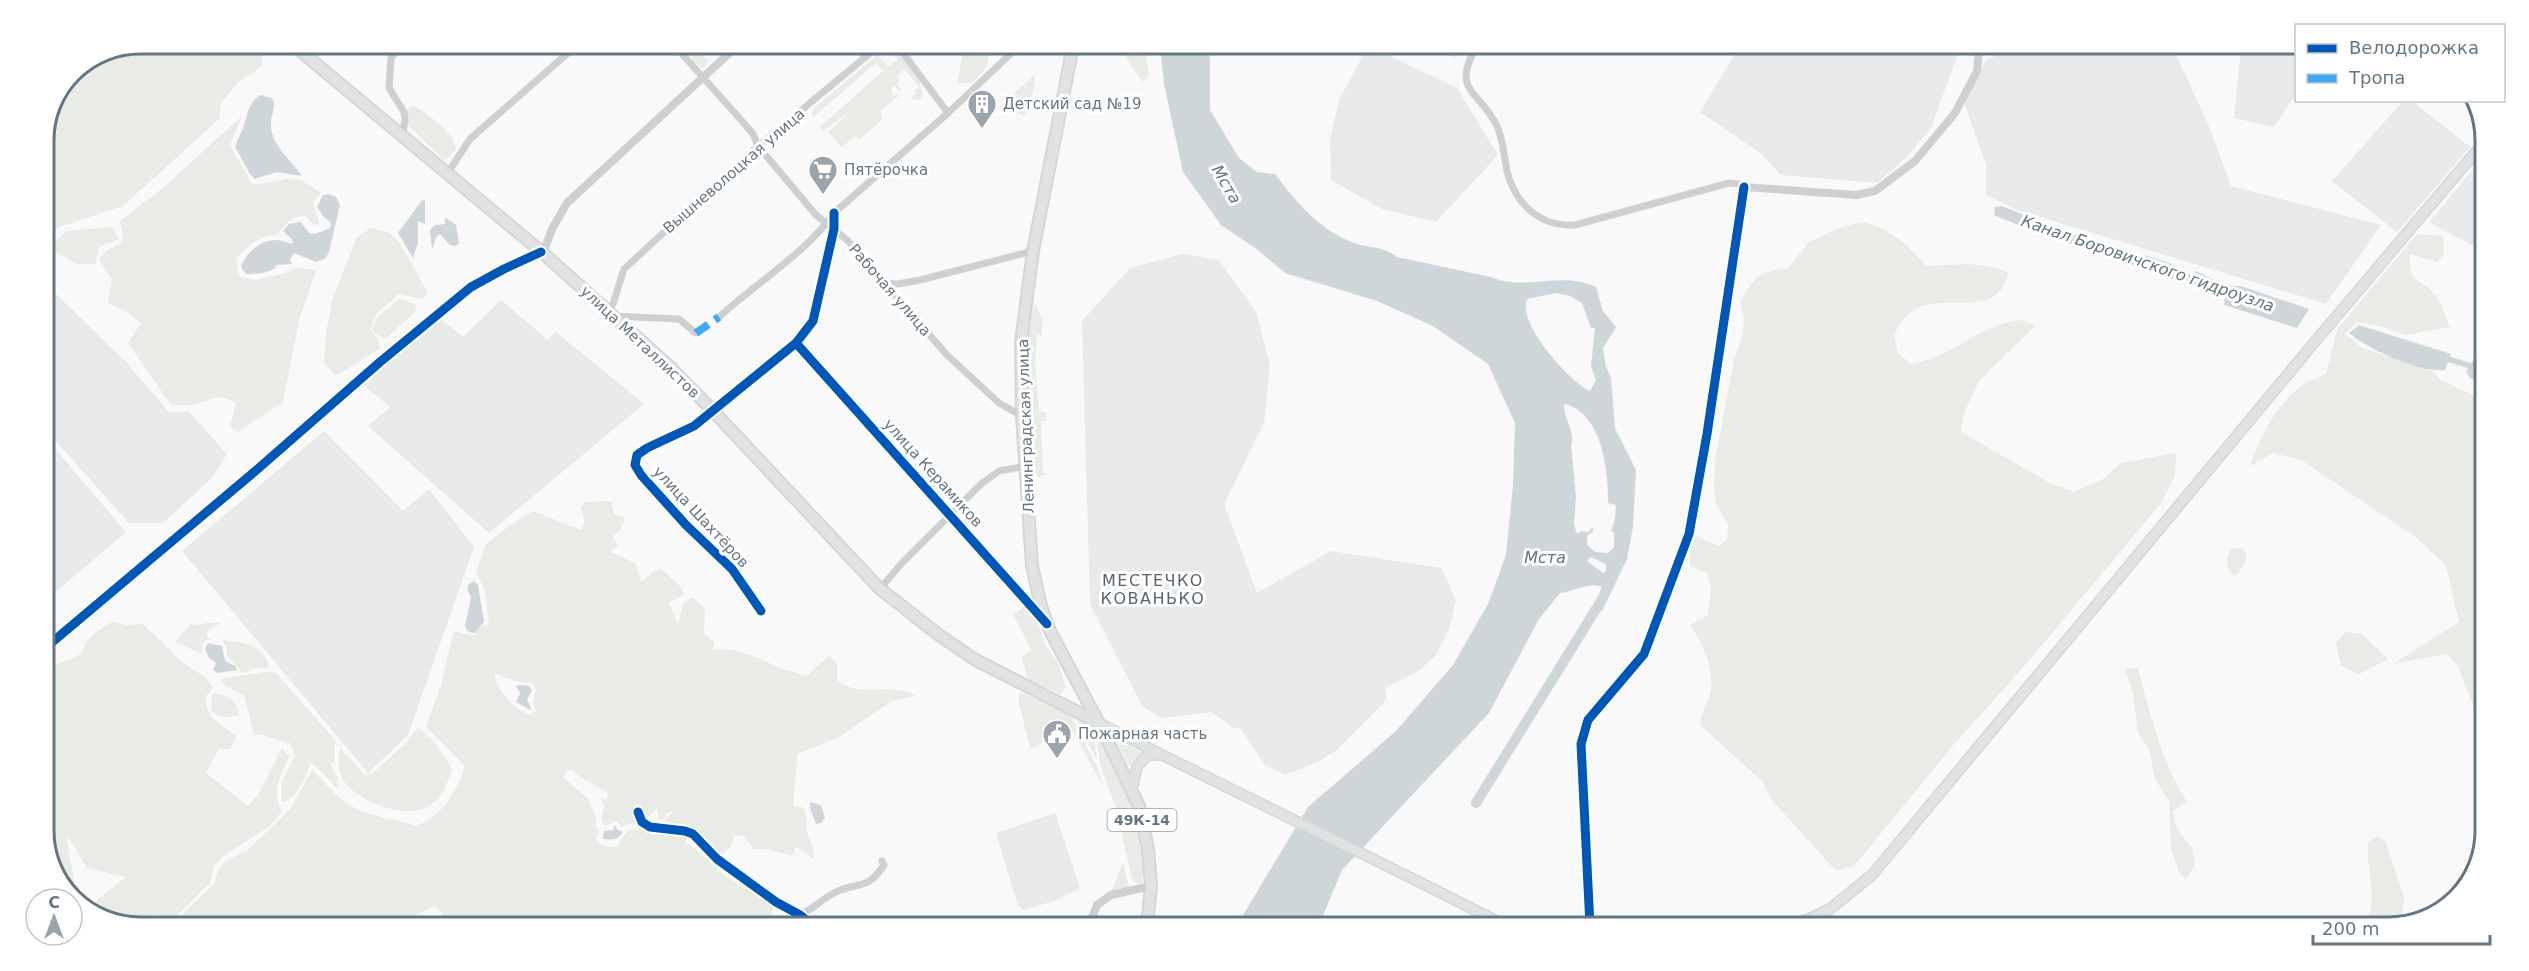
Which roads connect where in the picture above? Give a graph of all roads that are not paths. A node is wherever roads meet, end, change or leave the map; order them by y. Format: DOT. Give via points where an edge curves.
graph roads {
  1 [pos="304,54"];
  2 [pos="394,54"];
  3 [pos="567,54"];
  4 [pos="683,54"];
  5 [pos="729,54"];
  6 [pos="869,54"];
  7 [pos="904,54"];
  8 [pos="1010,54"];
  9 [pos="1071,54"];
  10 [pos="1473,54"];
  11 [pos="1978,54"];
  12 [pos="705,77"];
  13 [pos="948,113"];
  14 [pos="402,136"];
  15 [pos="758,146"];
  16 [pos="2475,153"];
  17 [pos="447,174"];
  18 [pos="1744,187"];
  19 [pos="834,213"];
  20 [pos="827,223"];
  21 [pos="834,229"];
  22 [pos="1033,251"];
  23 [pos="542,253"];
  24 [pos="885,283"];
  25 [pos="610,313"];
  26 [pos="719,317"];
  27 [pos="696,333"];
  28 [pos="796,343"];
  29 [pos="714,412"];
  30 [pos="1023,416"];
  31 [pos="1026,466"];
  32 [pos="950,515"];
  33 [pos="880,589"];
  34 [pos="761,611"];
  35 [pos="1047,624"];
  36 [pos="54,641"];
  37 [pos="1099,723"];
  38 [pos="1162,755"];
  39 [pos="1132,789"];
  40 [pos="638,812"];
  41 [pos="882,861"];
  42 [pos="1151,886"];
  43 [pos="813,909"];
  44 [pos="800,915"];
  45 [pos="803,917"];
  46 [pos="811,917"];
  47 [pos="1092,917"];
  48 [pos="1148,917"];
  49 [pos="1486,917"];
  50 [pos="1590,917"];
  51 [pos="1813,917"];
  1 -- 14 [label="main road, улица Металлистов"];
  2 -- 14 [label="street" via="388,81 405,117"];
  3 -- 17 [label="street" via="470,139"];
  4 -- 12 [label="street, Рабочая улица"];
  5 -- 12 [label="street"];
  6 -- 15 [label="street, Вышневолоцкая улица"];
  7 -- 13 [label="street"];
  8 -- 13 [label="street"];
  9 -- 22 [label="main road, Ленинградская улица"];
  10 -- 18 [label="street" via="1465,72 1468,88 1498,128 1508,174 1521,204 1535,216 1556,225 1575,225 1730,183"];
  11 -- 18 [label="street" via="1977,71 1954,112 1915,161 1875,191 1856,195"];
  12 -- 15 [label="street, Рабочая улица" via="753,134"];
  12 -- 23 [label="street" via="567,203"];
  13 -- 19 [label="street"];
  14 -- 17 [label="main road, улица Металлистов"];
  15 -- 20 [label="street, Рабочая улица"];
  15 -- 25 [label="street, Вышневолоцкая улица" via="624,269"];
  16 -- 51 [label="main road" via="1872,875 1830,909"];
  17 -- 23 [label="main road, улица Металлистов"];
  18 -- 50 [label="street" via="1689,534 1644,654 1588,720 1581,744"];
  19 -- 20 [label="street"];
  19 -- 21 [label="street"];
  20 -- 21 [label="street, Рабочая улица"];
  20 -- 26 [label="street"];
  21 -- 24 [label="street, Рабочая улица"];
  21 -- 28 [label="street" via="813,321"];
  22 -- 24 [label="street" via="898,284"];
  22 -- 30 [label="main road, Ленинградская улица" via="1021,342"];
  23 -- 25 [label="main road, улица Металлистов"];
  23 -- 36 [label="street" via="471,287"];
  24 -- 30 [label="street, Рабочая улица" via="961,369 999,403"];
  25 -- 27 [label="street" via="678,318"];
  25 -- 29 [label="main road, улица Металлистов"];
  28 -- 29 [label="street"];
  28 -- 32 [label="street, улица Керамиков"];
  29 -- 33 [label="main road, улица Металлистов"];
  29 -- 34 [label="street, улица Шахтёров" via="647,448 637,455 635,465 686,525 732,569"];
  30 -- 31 [label="main road, Ленинградская улица"];
  31 -- 32 [label="street" via="999,471"];
  31 -- 35 [label="main road, Ленинградская улица" via="1032,566"];
  32 -- 33 [label="street"];
  32 -- 35 [label="street, улица Керамиков"];
  33 -- 37 [label="main road, улица Металлистов" via="974,659"];
  35 -- 37 [label="main road, Ленинградская улица"];
  37 -- 38 [label="main road"];
  37 -- 39 [label="main road, 49К-14"];
  38 -- 39 [label="main road" via="1148,755 1137,767"];
  38 -- 49 [label="main road"];
  39 -- 42 [label="main road, 49К-14" via="1148,849"];
  40 -- 44 [label="street" via="642,822 650,827 693,834 742,878"];
  41 -- 43 [label="street" via="884,866 875,880 834,893"];
  42 -- 47 [label="street" via="1111,895 1097,905"];
  42 -- 48 [label="main road, 49К-14"];
  43 -- 44 [label="street"];
  43 -- 46 [label="street"];
  44 -- 45 [label="street"];
}
